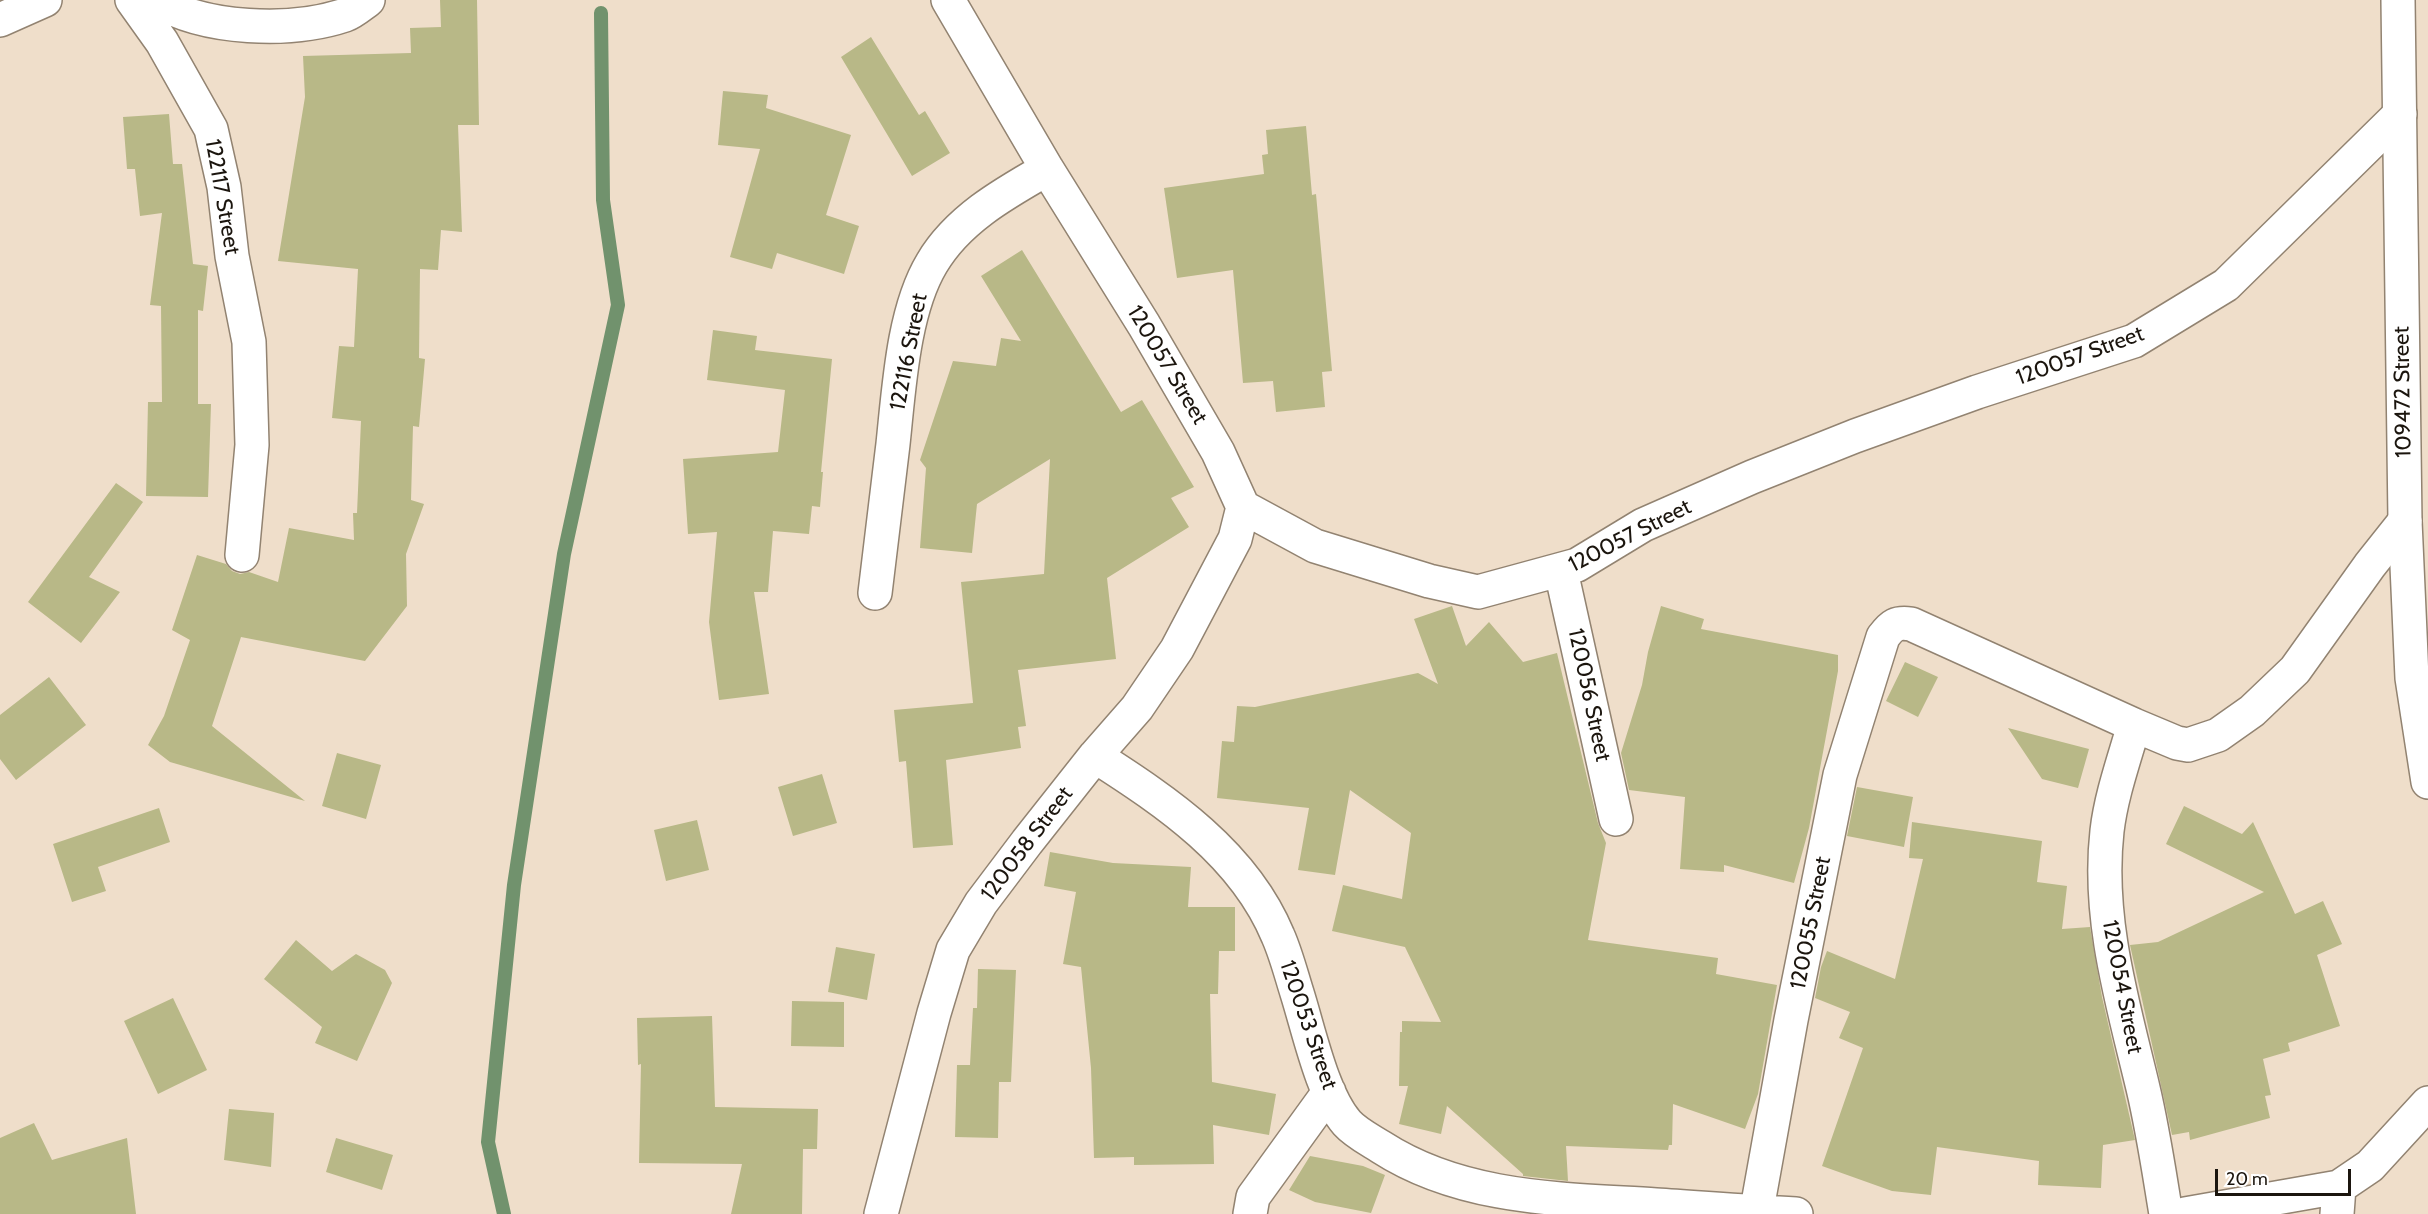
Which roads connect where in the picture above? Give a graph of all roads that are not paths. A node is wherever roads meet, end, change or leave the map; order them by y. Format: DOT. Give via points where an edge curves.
graph roads {
  1 [pos="45,0"];
  2 [pos="132,0"];
  3 [pos="156,0"];
  4 [pos="368,0"];
  5 [pos="948,0"];
  6 [pos="2398,0"];
  7 [pos="0,20"];
  8 [pos="2400,114"];
  9 [pos="1047,169"];
  10 [pos="1243,507"];
  11 [pos="2405,521"];
  12 [pos="242,555"];
  13 [pos="1561,571"];
  14 [pos="875,593"];
  15 [pos="2134,725"];
  16 [pos="1095,756"];
  17 [pos="2428,782"];
  18 [pos="1616,819"];
  19 [pos="1329,1092"];
  20 [pos="2428,1103"];
  21 [pos="2338,1200"];
  22 [pos="1663,1210"];
  23 [pos="1759,1212"];
  24 [pos="881,1214"];
  25 [pos="1250,1214"];
  26 [pos="1796,1214"];
  27 [pos="2166,1214"];
  28 [pos="2185,1214"];
  1 -- 7 [label="street"];
  2 -- 12 [label="street, 122117 Street" via="162,42 211,129 224,187 232,256 249,342 252,445"];
  3 -- 4 [label="street" via="173,10 223,23 268,26 310,23 346,14"];
  5 -- 9 [label="street, 120057 Street"];
  6 -- 8 [label="street, 109472 Street"];
  8 -- 11 [label="street, 109472 Street"];
  8 -- 13 [label="street, 120057 Street" via="2226,285 2134,341 1977,392 1752,477 1643,525"];
  9 -- 10 [label="street, 120057 Street" via="1218,452"];
  9 -- 14 [label="street, 122116 Street" via="985,206 957,232 932,262 915,300 901,369"];
  10 -- 13 [label="street, 120057 Street" via="1315,546 1478,592"];
  10 -- 16 [label="street, 120058 Street" via="1235,539 1177,649 1137,708"];
  11 -- 15 [label="street" via="2295,670 2252,711 2218,735 2188,745"];
  11 -- 17 [label="street, 109472 Street" via="2412,678"];
  13 -- 18 [label="street, 120056 Street"];
  15 -- 23 [label="street, 120055 Street" via="1911,624 1891,626 1883,637 1840,775 1791,1020"];
  15 -- 27 [label="street, 120054 Street" via="2107,830 2105,881 2115,973 2144,1091"];
  16 -- 19 [label="street, 120053 Street" via="1185,818 1243,876 1278,936"];
  16 -- 24 [label="street, 120058 Street" via="981,903 953,950"];
  19 -- 22 [label="street, 120053 Street" via="1359,1133 1399,1158 1454,1180 1521,1196"];
  19 -- 25 [label="street" via="1253,1197"];
  20 -- 21 [label="street"];
  21 -- 28 [label="street"];
  22 -- 23 [label="street, 120053 Street"];
  23 -- 26 [label="street, 120053 Street"];
}
